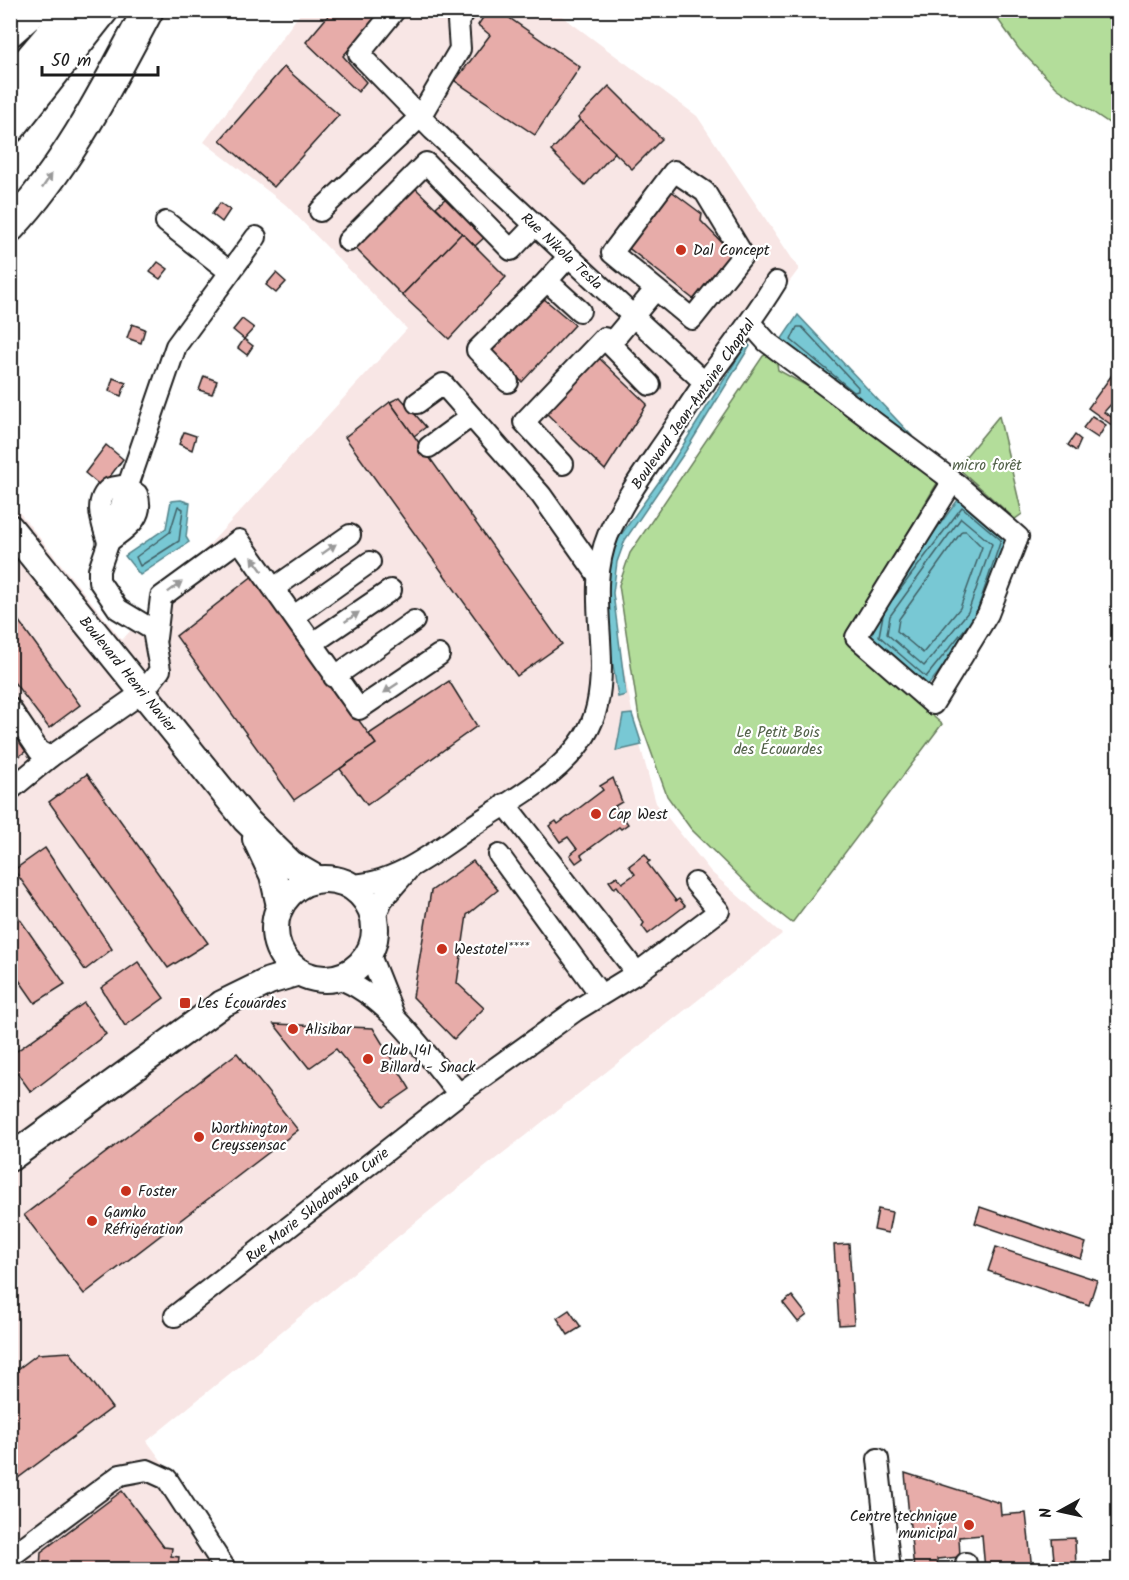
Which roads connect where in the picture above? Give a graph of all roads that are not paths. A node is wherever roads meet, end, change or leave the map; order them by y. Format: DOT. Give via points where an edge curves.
graph roads {
  1 [pos="33,10"];
  2 [pos="72,10"];
  3 [pos="103,10"];
  4 [pos="148,10"];
  5 [pos="395,10"];
  6 [pos="465,10"];
  7 [pos="10,31"];
  8 [pos="10,83"];
  9 [pos="420,117"];
  10 [pos="10,128"];
  11 [pos="320,211"];
  12 [pos="166,222"];
  13 [pos="535,225"];
  14 [pos="10,227"];
  15 [pos="256,237"];
  16 [pos="348,241"];
  17 [pos="568,257"];
  18 [pos="230,272"];
  19 [pos="548,281"];
  20 [pos="776,282"];
  21 [pos="655,290"];
  22 [pos="580,311"];
  23 [pos="633,317"];
  24 [pos="751,324"];
  25 [pos="610,344"];
  26 [pos="508,382"];
  27 [pos="705,383"];
  28 [pos="651,386"];
  29 [pos="417,403"];
  30 [pos="470,417"];
  31 [pos="429,447"];
  32 [pos="563,464"];
  33 [pos="953,481"];
  34 [pos="128,487"];
  35 [pos="10,528"];
  36 [pos="350,535"];
  37 [pos="108,542"];
  38 [pos="370,562"];
  39 [pos="597,574"];
  40 [pos="274,588"];
  41 [pos="391,590"];
  42 [pos="294,616"];
  43 [pos="414,621"];
  44 [pos="156,638"];
  45 [pos="314,643"];
  46 [pos="439,655"];
  47 [pos="334,677"];
  48 [pos="143,692"];
  49 [pos="10,708"];
  50 [pos="50,757"];
  51 [pos="10,789"];
  52 [pos="506,804"];
  53 [pos="246,820"];
  54 [pos="499,855"];
  55 [pos="411,867"];
  56 [pos="317,879"];
  57 [pos="695,883"];
  58 [pos="348,885"];
  59 [pos="280,906"];
  60 [pos="374,919"];
  61 [pos="275,939"];
  62 [pos="369,953"];
  63 [pos="299,972"];
  64 [pos="637,973"];
  65 [pos="337,978"];
  66 [pos="600,994"];
  67 [pos="222,1004"];
  68 [pos="396,1018"];
  69 [pos="459,1094"];
  70 [pos="10,1158"];
  71 [pos="175,1316"];
  72 [pos="878,1460"];
  73 [pos="10,1557"];
  74 [pos="13,1569"];
  75 [pos="226,1569"];
  76 [pos="890,1569"];
  1 -- 7 [label="highway"];
  2 -- 8 [label="highway"];
  3 -- 10 [label="highway"];
  14 -- 4 [label="highway, one-way" via="29,207 88,121"];
  5 -- 9 [label="street, Rue Nikola Tesla" via="359,54"];
  6 -- 9 [label="street" via="458,21 460,50"];
  9 -- 11 [label="street"];
  9 -- 13 [label="street, Rue Nikola Tesla"];
  12 -- 18 [label="street"];
  13 -- 16 [label="street" via="511,250 426,163"];
  13 -- 17 [label="street, Rue Nikola Tesla"];
  15 -- 18 [label="street"];
  17 -- 19 [label="street"];
  17 -- 23 [label="street, Rue Nikola Tesla"];
  18 -- 34 [label="street" via="176,346"];
  19 -- 22 [label="street"];
  19 -- 26 [label="street" via="477,350"];
  20 -- 24 [label="street, Boulevard Jean-Antoine Chaptal"];
  21 -- 21 [label="street" via="692,319 743,255 705,192 674,171 612,253"];
  21 -- 23 [label="street"];
  23 -- 25 [label="street"];
  23 -- 27 [label="street, Rue Nikola Tesla"];
  24 -- 27 [label="street, Boulevard Jean-Antoine Chaptal"];
  24 -- 33 [label="street" via="767,342"];
  25 -- 28 [label="street"];
  25 -- 32 [label="street" via="604,338 524,422"];
  27 -- 39 [label="street, Boulevard Jean-Antoine Chaptal" via="627,498 608,536"];
  29 -- 30 [label="street" via="443,384"];
  30 -- 31 [label="street"];
  30 -- 39 [label="street" via="541,495"];
  33 -- 33 [label="street" via="1018,537 988,614 933,704 856,637"];
  34 -- 37 [label="street" via="137,494 138,517"];
  34 -- 37 [label="street" via="110,488 100,500"];
  35 -- 48 [label="main road, Boulevard Henri Navier"];
  40 -- 36 [label="street, one-way"];
  37 -- 44 [label="street" via="99,581 118,609 145,623"];
  38 -- 42 [label="street"];
  39 -- 52 [label="street, Boulevard Jean-Antoine Chaptal" via="601,678 592,721 558,766"];
  40 -- 42 [label="street"];
  40 -- 44 [label="street" via="240,540 161,597"];
  45 -- 41 [label="street, one-way"];
  42 -- 45 [label="street"];
  43 -- 47 [label="street"];
  44 -- 48 [label="street" via="160,670"];
  45 -- 47 [label="street"];
  46 -- 47 [label="street, one-way" via="359,710"];
  48 -- 50 [label="street"];
  48 -- 53 [label="main road, Boulevard Henri Navier"];
  49 -- 50 [label="street" via="39,751"];
  50 -- 51 [label="street"];
  52 -- 55 [label="street, Boulevard Jean-Antoine Chaptal"];
  52 -- 64 [label="street"];
  53 -- 56 [label="main road, Boulevard Henri Navier" via="291,864"];
  53 -- 59 [label="main road, Boulevard Henri Navier" via="273,875"];
  54 -- 66 [label="street"];
  55 -- 58 [label="street, Boulevard Jean-Antoine Chaptal" via="369,883"];
  55 -- 60 [label="street, Boulevard Jean-Antoine Chaptal" via="382,900"];
  56 -- 58 [label="main road"];
  56 -- 59 [label="main road" via="296,888"];
  57 -- 64 [label="street, Rue Marie Sklodowska Curie" via="719,911"];
  58 -- 60 [label="main road" via="360,893"];
  59 -- 61 [label="main road"];
  60 -- 62 [label="main road"];
  61 -- 63 [label="main road" via="284,958"];
  61 -- 67 [label="main road" via="259,966"];
  62 -- 65 [label="main road" via="356,969"];
  62 -- 68 [label="street"];
  63 -- 65 [label="main road" via="318,979"];
  63 -- 67 [label="main road" via="269,981"];
  64 -- 66 [label="street, Rue Marie Sklodowska Curie"];
  65 -- 68 [label="street" via="360,988"];
  66 -- 69 [label="street, Rue Marie Sklodowska Curie"];
  67 -- 70 [label="main road"];
  68 -- 69 [label="street"];
  69 -- 71 [label="street, Rue Marie Sklodowska Curie"];
  72 -- 76 [label="street"];
  73 -- 74 [label="street"];
  73 -- 75 [label="street" via="120,1475 147,1470 167,1479"];
}
